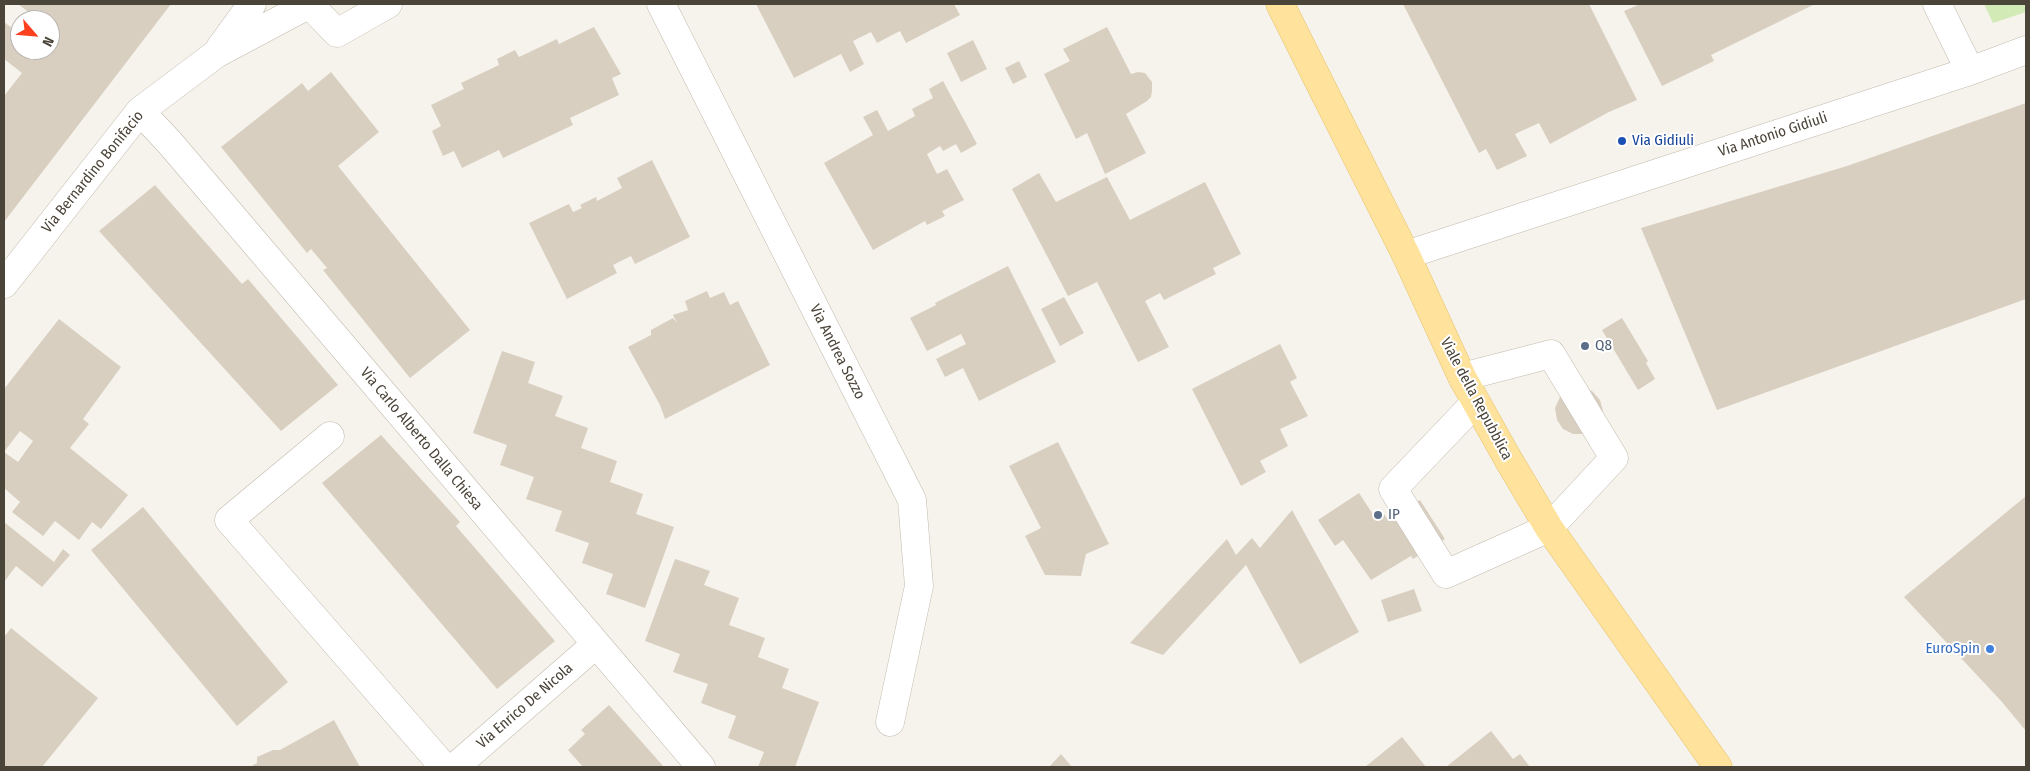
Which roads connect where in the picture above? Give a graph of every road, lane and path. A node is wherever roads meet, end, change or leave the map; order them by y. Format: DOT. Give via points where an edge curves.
graph roads {
  1 [pos="252,4"];
  2 [pos="309,4"];
  3 [pos="388,4"];
  4 [pos="661,4"];
  5 [pos="1280,4"];
  6 [pos="1937,4"];
  7 [pos="2026,50"];
  8 [pos="216,54"];
  9 [pos="1970,71"];
  10 [pos="140,111"];
  11 [pos="1406,255"];
  12 [pos="4,284"];
  13 [pos="1462,377"];
  14 [pos="1476,402"];
  15 [pos="330,436"];
  16 [pos="1549,528"];
  17 [pos="595,645"];
  18 [pos="890,722"];
  19 [pos="444,767"];
  20 [pos="455,767"];
  21 [pos="701,767"];
  22 [pos="1718,767"];
  1 -- 8 [label="street, Via Bernardino Bonifacio"];
  2 -- 3 [label="street" via="337,33"];
  2 -- 8 [label="street, Via Bernardino Bonifacio"];
  4 -- 18 [label="street, Via Andrea Sozzo" via="912,500 919,586"];
  5 -- 11 [label="main road, Viale della Repubblica"];
  6 -- 9 [label="street"];
  7 -- 9 [label="street, Via Antonio Gidiuli"];
  8 -- 10 [label="street, Via Bernardino Bonifacio"];
  9 -- 11 [label="street, Via Antonio Gidiuli"];
  10 -- 12 [label="street, Via Bernardino Bonifacio"];
  10 -- 17 [label="street, Via Carlo Alberto Dalla Chiesa"];
  11 -- 13 [label="main road, Viale della Repubblica"];
  13 -- 14 [label="main road, Viale della Repubblica"];
  13 -- 16 [label="street" via="1551,354 1614,458"];
  14 -- 16 [label="main road, Viale della Repubblica"];
  14 -- 16 [label="street" via="1393,489 1446,574"];
  15 -- 19 [label="street" via="229,520"];
  16 -- 22 [label="main road, Viale della Repubblica"];
  17 -- 20 [label="street, Via Enrico De Nicola"];
  17 -- 21 [label="street, Via Carlo Alberto Dalla Chiesa"];
}
